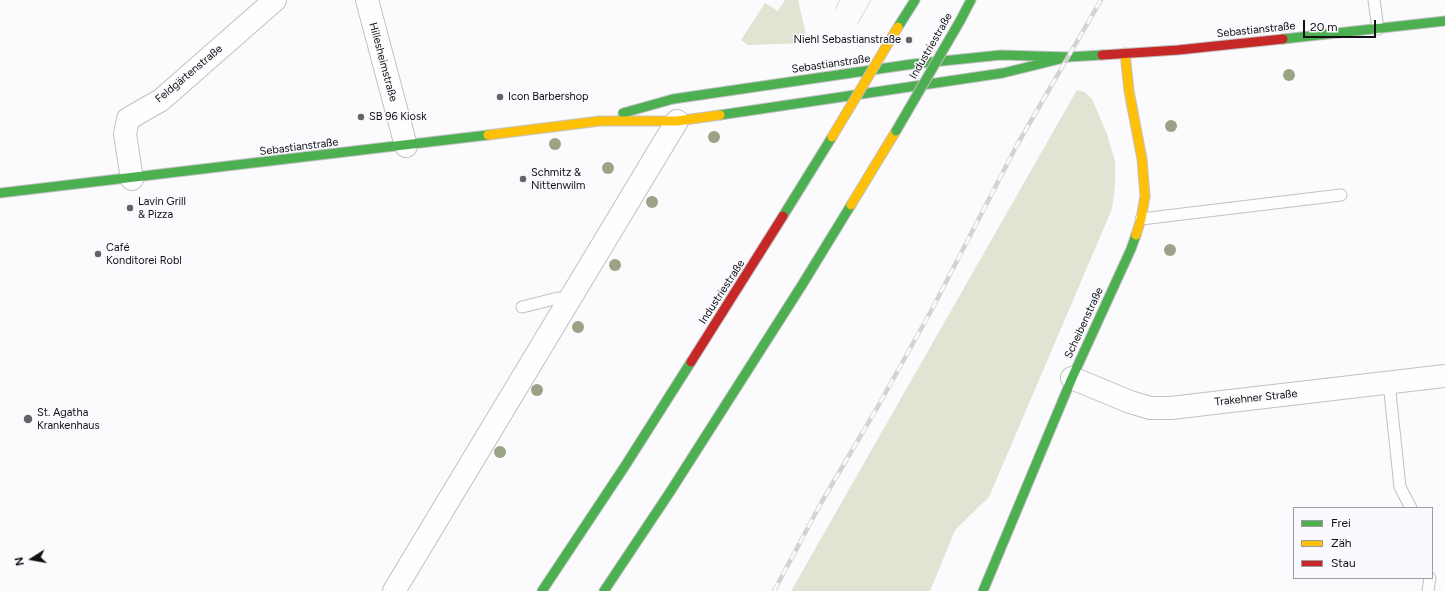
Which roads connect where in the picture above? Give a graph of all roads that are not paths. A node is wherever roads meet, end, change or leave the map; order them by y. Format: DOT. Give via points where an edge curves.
graph roads {
  1 [pos="276,0"];
  2 [pos="367,0"];
  3 [pos="915,0"];
  4 [pos="971,0"];
  5 [pos="1374,0"];
  6 [pos="1445,21"];
  7 [pos="1378,29"];
  8 [pos="1124,53"];
  9 [pos="1068,57"];
  10 [pos="600,120"];
  11 [pos="677,120"];
  12 [pos="406,146"];
  13 [pos="132,179"];
  14 [pos="0,193"];
  15 [pos="1341,195"];
  16 [pos="1141,219"];
  17 [pos="568,301"];
  18 [pos="522,307"];
  19 [pos="1445,376"];
  20 [pos="1072,378"];
  21 [pos="1389,383"];
  22 [pos="1410,507"];
  23 [pos="1430,579"];
  24 [pos="394,591"];
  25 [pos="542,591"];
  26 [pos="604,591"];
  27 [pos="983,591"];
  28 [pos="1428,591"];
  1 -- 13 [label="street, Feldgärtenstraße" via="161,100 128,119 124,134"];
  2 -- 12 [label="street, Hillesheimstraße"];
  3 -- 25 [label="main road, Industriestraße, bridge" via="752,267"];
  4 -- 26 [label="main road, Industriestraße, bridge" via="896,131 793,298"];
  5 -- 7 [label="lane"];
  6 -- 7 [label="main road, Sebastianstraße"];
  7 -- 8 [label="main road, Sebastianstraße" via="1178,50"];
  8 -- 9 [label="main road, Sebastianstraße"];
  8 -- 16 [label="main road, Scheibenstraße" via="1142,159 1145,196"];
  9 -- 10 [label="main road, Sebastianstraße" via="1001,55 913,64 673,99"];
  9 -- 11 [label="main road, Sebastianstraße" via="1003,73"];
  10 -- 11 [label="main road, Sebastianstraße"];
  10 -- 12 [label="main road, Sebastianstraße"];
  11 -- 17 [label="street"];
  12 -- 13 [label="main road, Sebastianstraße"];
  13 -- 14 [label="main road, Sebastianstraße"];
  15 -- 16 [label="lane"];
  16 -- 20 [label="main road, Scheibenstraße" via="1131,250"];
  17 -- 18 [label="lane" via="558,298"];
  17 -- 24 [label="street"];
  19 -- 21 [label="street, Trakehner Straße"];
  20 -- 21 [label="street, Trakehner Straße" via="1150,408 1171,408"];
  20 -- 27 [label="main road, Scheibenstraße"];
  21 -- 22 [label="lane" via="1400,487"];
  23 -- 28 [label="lane"];
}
